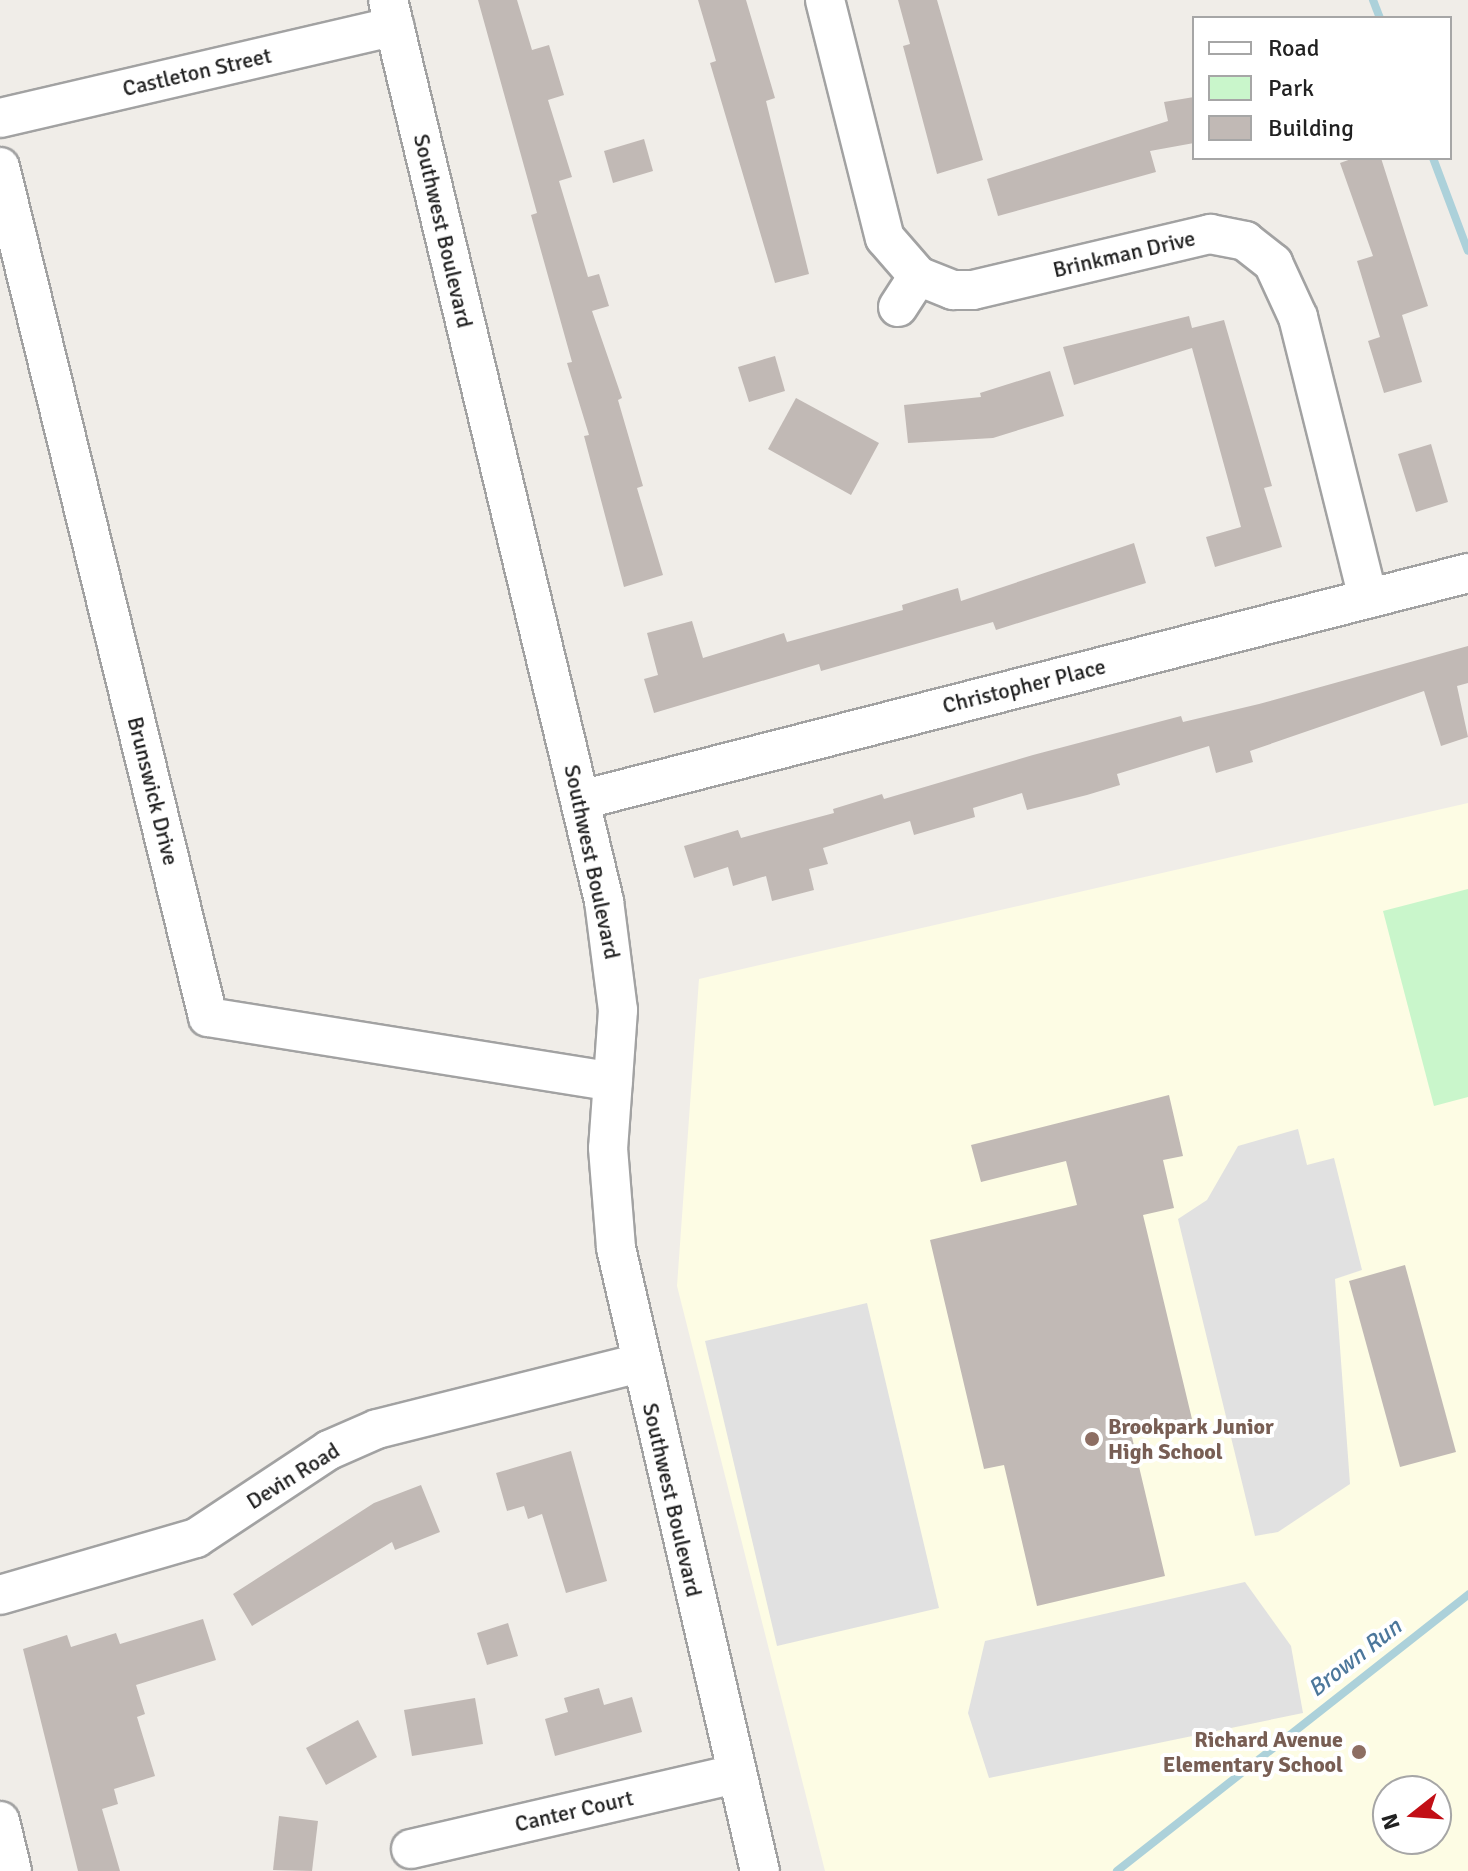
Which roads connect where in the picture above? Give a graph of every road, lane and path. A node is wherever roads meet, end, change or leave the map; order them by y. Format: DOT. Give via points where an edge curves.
graph roads {
  1 [pos="825,0"];
  2 [pos="391,13"];
  3 [pos="0,118"];
  4 [pos="0,167"];
  5 [pos="1468,573"];
  6 [pos="1368,598"];
  7 [pos="581,800"];
  8 [pos="613,1082"];
  9 [pos="639,1363"];
  10 [pos="0,1595"];
  11 [pos="736,1774"];
  12 [pos="0,1821"];
  13 [pos="411,1849"];
  14 [pos="12,1871"];
  15 [pos="760,1871"];
  1 -- 6 [label="street, Brinkman Drive" via="885,238 908,291 973,290 1200,236 1252,229 1291,293"];
  2 -- 3 [label="street, Castleton Street"];
  2 -- 7 [label="street, Southwest Boulevard"];
  4 -- 8 [label="street, Brunswick Drive" via="208,1017"];
  5 -- 6 [label="street, Christopher Place"];
  6 -- 7 [label="street, Christopher Place"];
  7 -- 8 [label="street, Southwest Boulevard" via="615,958"];
  8 -- 9 [label="street, Southwest Boulevard" via="608,1200"];
  9 -- 10 [label="street, Devin Road" via="377,1429 329,1450 196,1538"];
  9 -- 11 [label="street, Southwest Boulevard"];
  11 -- 13 [label="street, Canter Court"];
  11 -- 15 [label="street, Southwest Boulevard"];
  12 -- 14 [label="street"];
}
